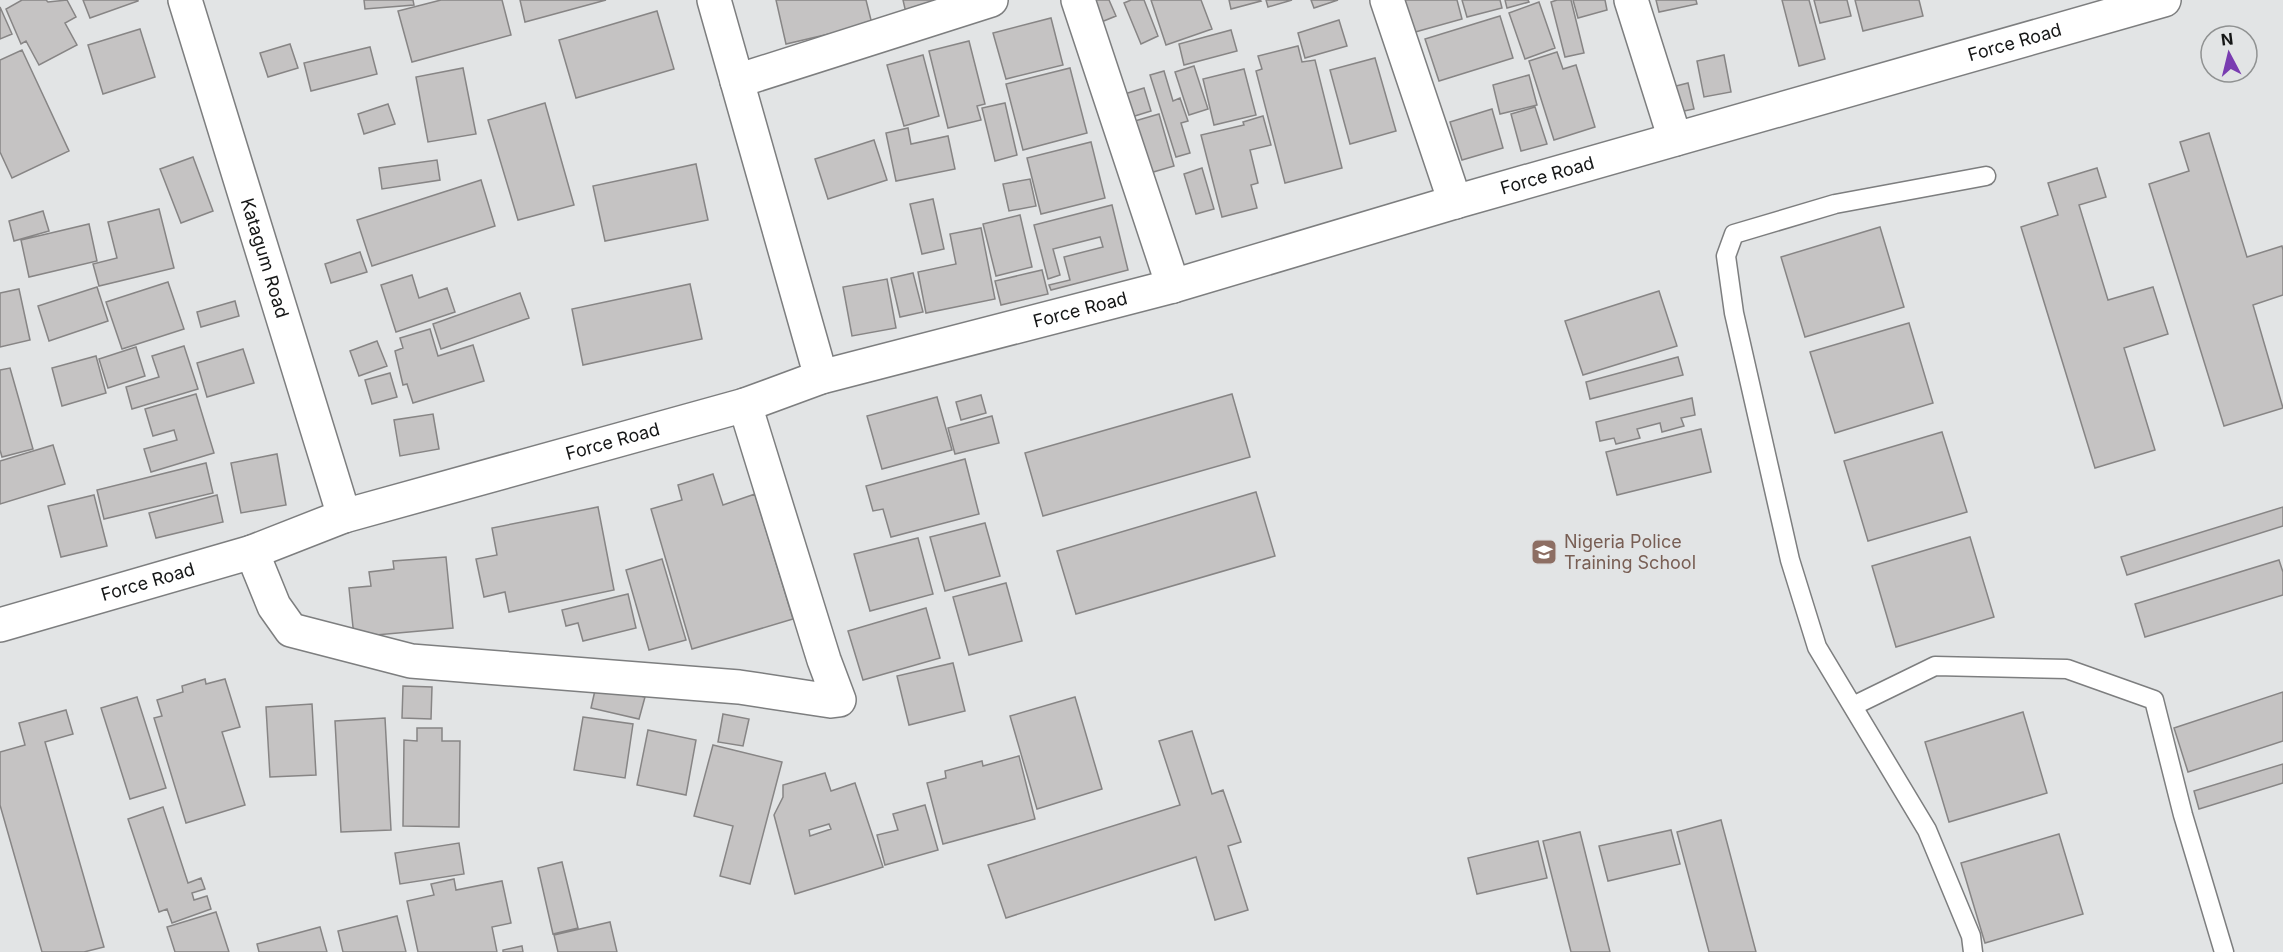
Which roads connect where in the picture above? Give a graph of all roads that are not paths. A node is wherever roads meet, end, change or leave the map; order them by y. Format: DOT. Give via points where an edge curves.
graph roads {
  1 [pos="185,0"];
  2 [pos="714,0"];
  3 [pos="991,0"];
  4 [pos="1078,0"];
  5 [pos="1387,0"];
  6 [pos="1631,0"];
  7 [pos="2164,0"];
  8 [pos="737,81"];
  9 [pos="1675,139"];
  10 [pos="1986,176"];
  11 [pos="1455,202"];
  12 [pos="1173,286"];
  13 [pos="821,377"];
  14 [pos="745,405"];
  15 [pos="344,516"];
  16 [pos="252,552"];
  17 [pos="0,625"];
  18 [pos="1853,706"];
  19 [pos="1973,952"];
  20 [pos="2224,952"];
  1 -- 15 [label="street, Katagum Road"];
  2 -- 8 [label="street"];
  3 -- 8 [label="street"];
  4 -- 12 [label="street"];
  5 -- 11 [label="street"];
  6 -- 9 [label="street"];
  7 -- 9 [label="street, Force Road"];
  8 -- 13 [label="street"];
  9 -- 11 [label="street, Force Road"];
  10 -- 18 [label="lane" via="1835,204 1734,234 1726,256 1734,313 1790,560 1817,647"];
  11 -- 12 [label="street, Force Road"];
  12 -- 13 [label="street, Force Road"];
  13 -- 14 [label="street, Force Road"];
  14 -- 15 [label="street, Force Road"];
  14 -- 16 [label="street" via="839,700 739,687 411,661 291,630 274,606"];
  15 -- 16 [label="street, Force Road"];
  16 -- 17 [label="street, Force Road"];
  18 -- 19 [label="lane" via="1927,830 1971,936"];
  18 -- 20 [label="lane" via="1935,666 2067,669 2154,700"];
}
